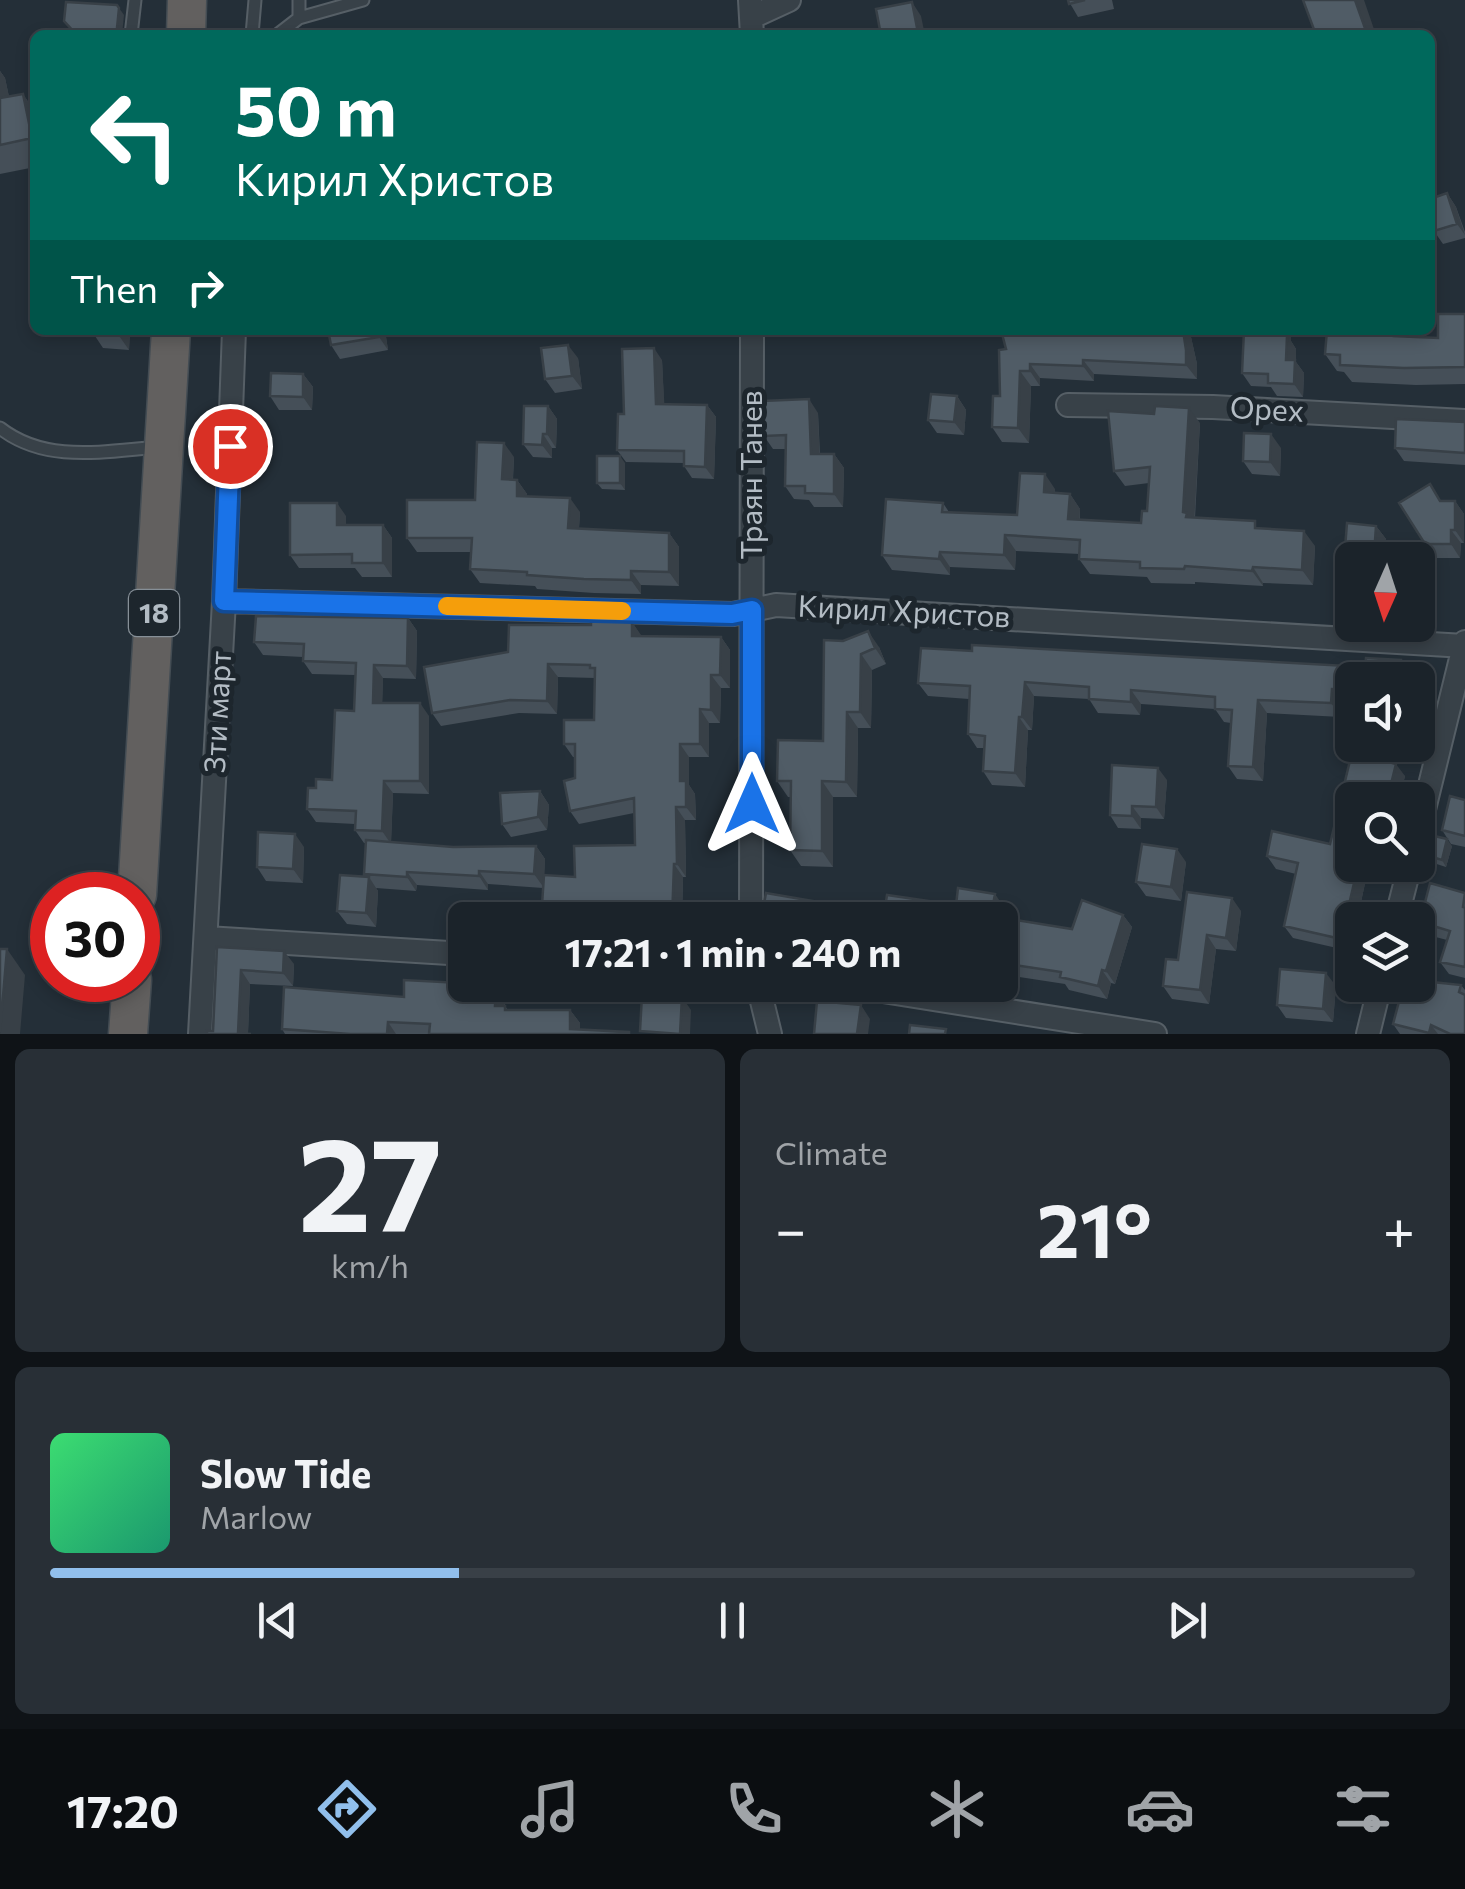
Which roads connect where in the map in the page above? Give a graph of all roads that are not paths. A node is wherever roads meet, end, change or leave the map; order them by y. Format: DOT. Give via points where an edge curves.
graph roads {
  1 [pos="134,0"];
  2 [pos="187,0"];
  3 [pos="255,0"];
  4 [pos="299,0"];
  5 [pos="363,0"];
  6 [pos="790,0"];
  7 [pos="751,17"];
  8 [pos="299,18"];
  9 [pos="131,30"];
  10 [pos="186,30"];
  11 [pos="252,30"];
  12 [pos="283,30"];
  13 [pos="171,335"];
  14 [pos="234,335"];
  15 [pos="752,335"];
  16 [pos="1068,405"];
  17 [pos="1465,420"];
  18 [pos="0,428"];
  19 [pos="164,446"];
  20 [pos="224,601"];
  21 [pos="752,610"];
  22 [pos="1465,645"];
  23 [pos="1431,782"];
  24 [pos="138,872"];
  25 [pos="751,902"];
  26 [pos="206,938"];
  27 [pos="448,953"];
  28 [pos="130,1002"];
  29 [pos="762,1002"];
  30 [pos="953,1002"];
  31 [pos="1376,1002"];
  32 [pos="128,1034"];
  33 [pos="200,1034"];
  34 [pos="770,1034"];
  35 [pos="1156,1034"];
  36 [pos="1368,1034"];
  1 -- 9 [label="lane"];
  2 -- 10 [label="highway"];
  3 -- 11 [label="lane"];
  4 -- 8 [label="lane"];
  5 -- 8 [label="lane"];
  6 -- 7 [label="street"];
  8 -- 12 [label="lane"];
  13 -- 19 [label="highway, 18"];
  14 -- 20 [label="street, 3ти март"];
  15 -- 21 [label="street, Траян Танев"];
  16 -- 17 [label="street, Орех"];
  18 -- 19 [label="lane" via="39,449 67,453"];
  19 -- 24 [label="highway, 18"];
  20 -- 21 [label="street, Кирил Христов"];
  20 -- 26 [label="street, 3ти март"];
  21 -- 22 [label="street, Кирил Христов" via="776,605"];
  21 -- 25 [label="street, Траян Танев"];
  22 -- 23 [label="street"];
  26 -- 27 [label="street"];
  26 -- 33 [label="street, 3ти март"];
  28 -- 32 [label="highway"];
  29 -- 34 [label="street"];
  30 -- 35 [label="street"];
  31 -- 36 [label="street"];
}
